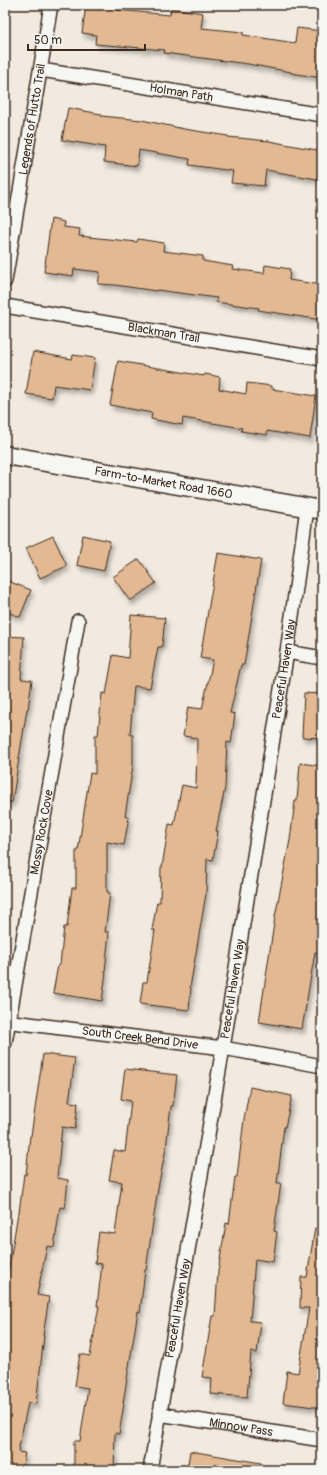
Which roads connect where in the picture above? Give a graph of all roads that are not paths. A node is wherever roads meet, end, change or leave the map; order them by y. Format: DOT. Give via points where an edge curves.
graph roads {
  1 [pos="51,5"];
  2 [pos="41,70"];
  3 [pos="322,115"];
  4 [pos="5,281"];
  5 [pos="5,306"];
  6 [pos="322,359"];
  7 [pos="5,455"];
  8 [pos="315,509"];
  9 [pos="78,621"];
  10 [pos="287,652"];
  11 [pos="322,658"];
  12 [pos="7,1021"];
  13 [pos="5,1043"];
  14 [pos="223,1048"];
  15 [pos="322,1066"];
  16 [pos="159,1414"];
  17 [pos="322,1440"];
  18 [pos="150,1470"];
  1 -- 2 [label="street, Legends of Hutto Trail"];
  2 -- 3 [label="street, Holman Path"];
  2 -- 4 [label="street, Legends of Hutto Trail"];
  5 -- 6 [label="street, Blackman Trail"];
  7 -- 8 [label="main road, Farm-to-Market Road 1660"];
  8 -- 10 [label="street, Peaceful Haven Way"];
  9 -- 12 [label="street, Mossy Rock Cove"];
  10 -- 11 [label="street"];
  10 -- 14 [label="street, Peaceful Haven Way"];
  12 -- 13 [label="street, Mossy Rock Cove"];
  12 -- 14 [label="street, South Creek Bend Drive"];
  14 -- 15 [label="street, South Creek Bend Drive"];
  14 -- 16 [label="street, Peaceful Haven Way"];
  16 -- 17 [label="street, Minnow Pass"];
  16 -- 18 [label="street, Peaceful Haven Way"];
}
